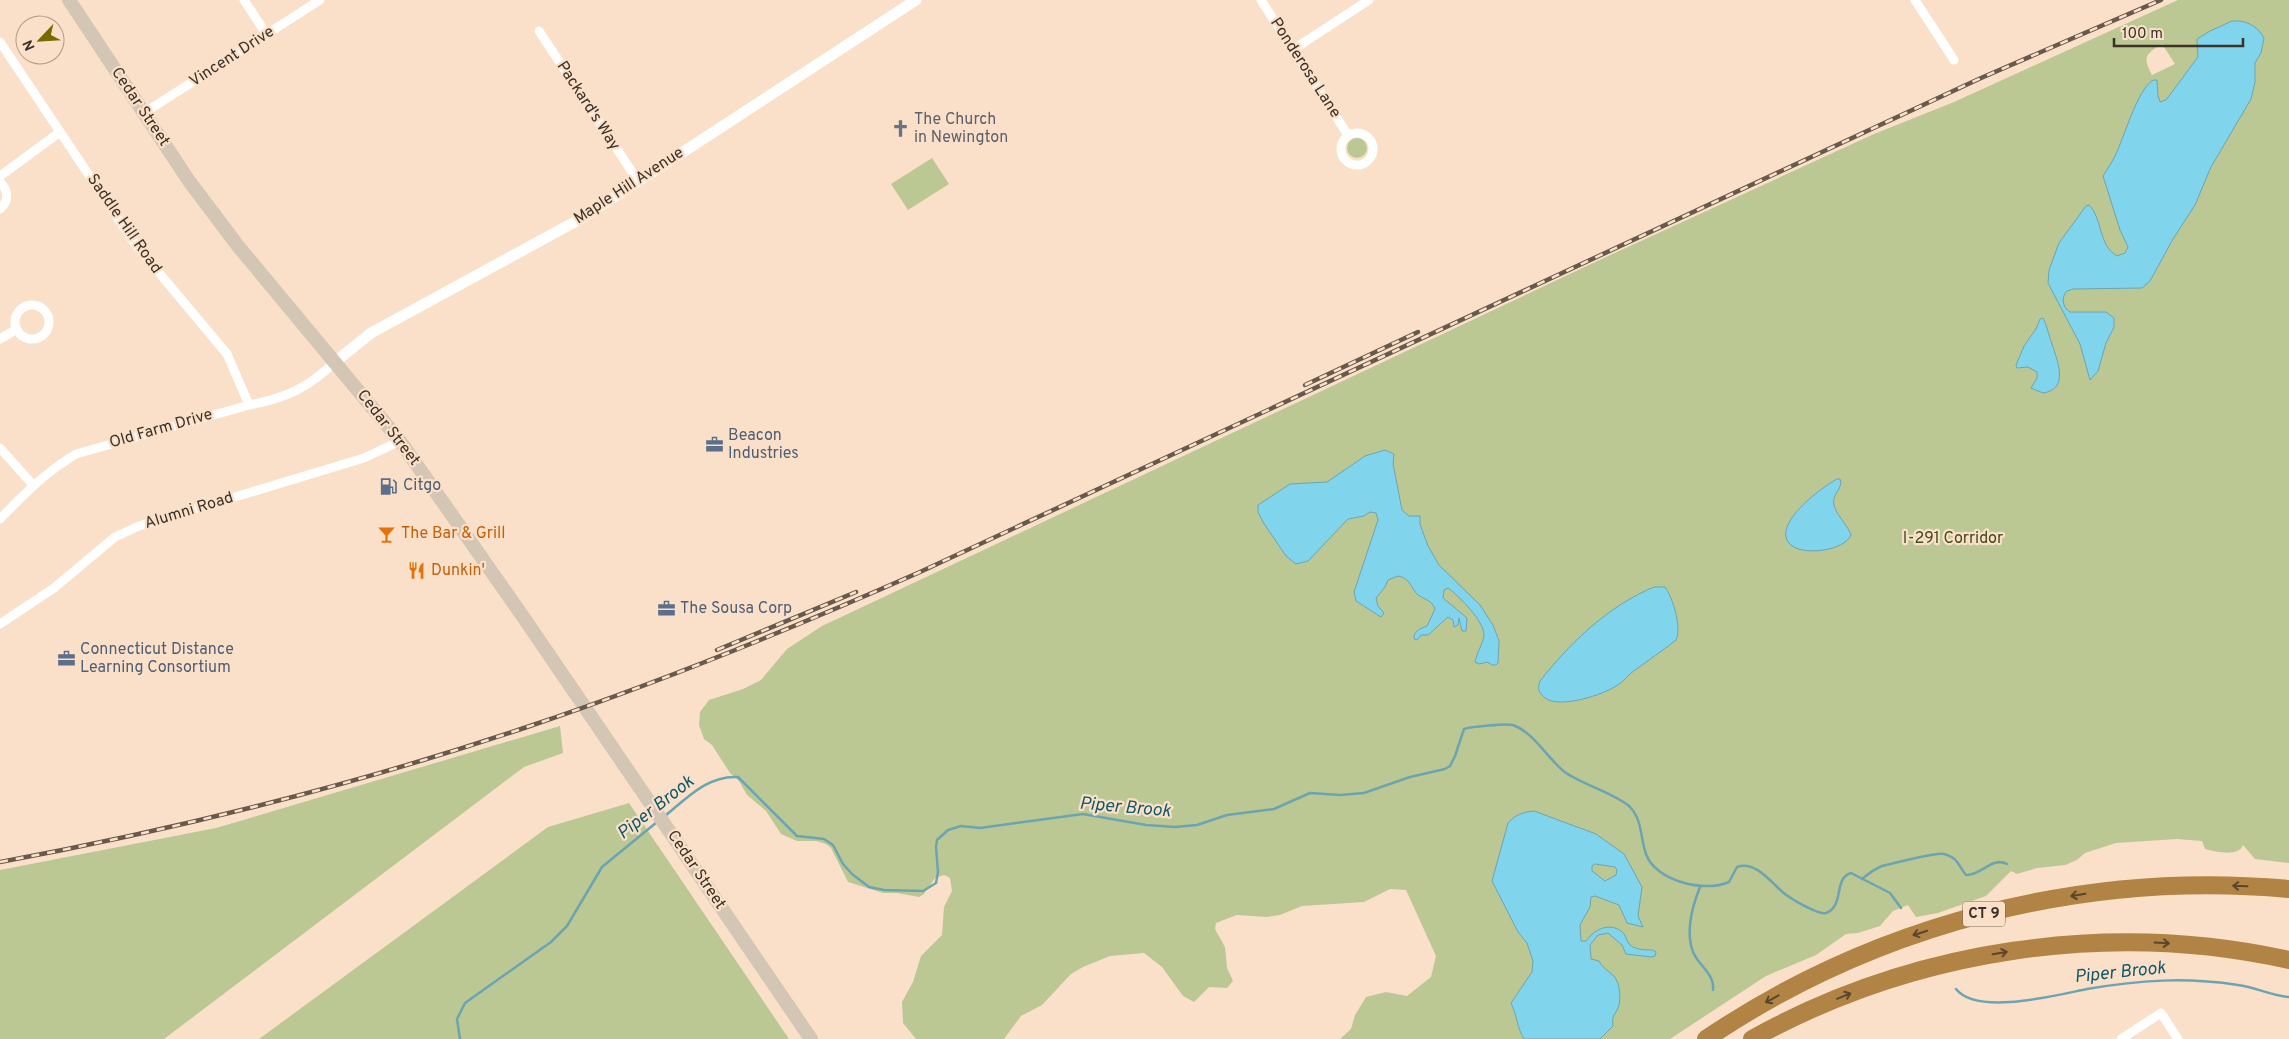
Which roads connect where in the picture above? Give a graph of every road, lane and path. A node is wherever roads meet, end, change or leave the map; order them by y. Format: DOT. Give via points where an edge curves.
graph roads {
  1 [pos="69,0"];
  2 [pos="244,0"];
  3 [pos="320,0"];
  4 [pos="916,0"];
  5 [pos="1261,0"];
  6 [pos="1369,0"];
  7 [pos="1915,0"];
  8 [pos="539,31"];
  9 [pos="267,35"];
  10 [pos="0,42"];
  11 [pos="1294,49"];
  12 [pos="1954,60"];
  13 [pos="144,113"];
  14 [pos="60,132"];
  15 [pos="1348,135"];
  16 [pos="0,176"];
  17 [pos="638,181"];
  18 [pos="0,182"];
  19 [pos="0,209"];
  20 [pos="17,329"];
  21 [pos="0,340"];
  22 [pos="335,362"];
  23 [pos="249,405"];
  24 [pos="400,441"];
  25 [pos="0,448"];
  26 [pos="32,485"];
  27 [pos="0,519"];
  28 [pos="0,624"];
  29 [pos="2289,889"];
  30 [pos="2289,960"];
  31 [pos="811,1039"];
  32 [pos="1706,1039"];
  33 [pos="1752,1039"];
  34 [pos="2121,1039"];
  35 [pos="2178,1039"];
  1 -- 13 [label="main road, Cedar Street"];
  2 -- 9 [label="street"];
  3 -- 9 [label="street, Vincent Drive"];
  4 -- 17 [label="street, Maple Hill Avenue"];
  5 -- 11 [label="street, Ponderosa Lane"];
  6 -- 11 [label="street"];
  7 -- 12 [label="street"];
  8 -- 17 [label="street, Packard's Way"];
  9 -- 13 [label="street, Vincent Drive"];
  10 -- 14 [label="street, Saddle Hill Road"];
  11 -- 15 [label="street, Ponderosa Lane"];
  13 -- 22 [label="main road, Cedar Street" via="238,246"];
  14 -- 16 [label="street"];
  14 -- 23 [label="street, Saddle Hill Road" via="153,268 227,354"];
  17 -- 22 [label="street, Maple Hill Avenue" via="582,218 371,333"];
  18 -- 19 [label="street" via="7,200"];
  20 -- 21 [label="street"];
  22 -- 23 [label="street, Old Farm Drive" via="302,388 277,400"];
  22 -- 24 [label="main road, Cedar Street"];
  23 -- 26 [label="street, Old Farm Drive" via="76,454"];
  24 -- 28 [label="street, Alumni Road" via="364,458 138,526 115,538 54,588"];
  24 -- 31 [label="main road, Cedar Street"];
  25 -- 26 [label="street"];
  26 -- 27 [label="street, Old Farm Drive"];
  29 -- 32 [label="highway, CT 9, one-way" via="2216,885 2149,887 2078,895 1990,912 1910,936 1832,967 1754,1008"];
  33 -- 30 [label="highway, one-way" via="1814,1008 1884,981 2015,950 2082,943 2146,943 2227,949"];
  34 -- 35 [label="street" via="2161,1013"];
}
